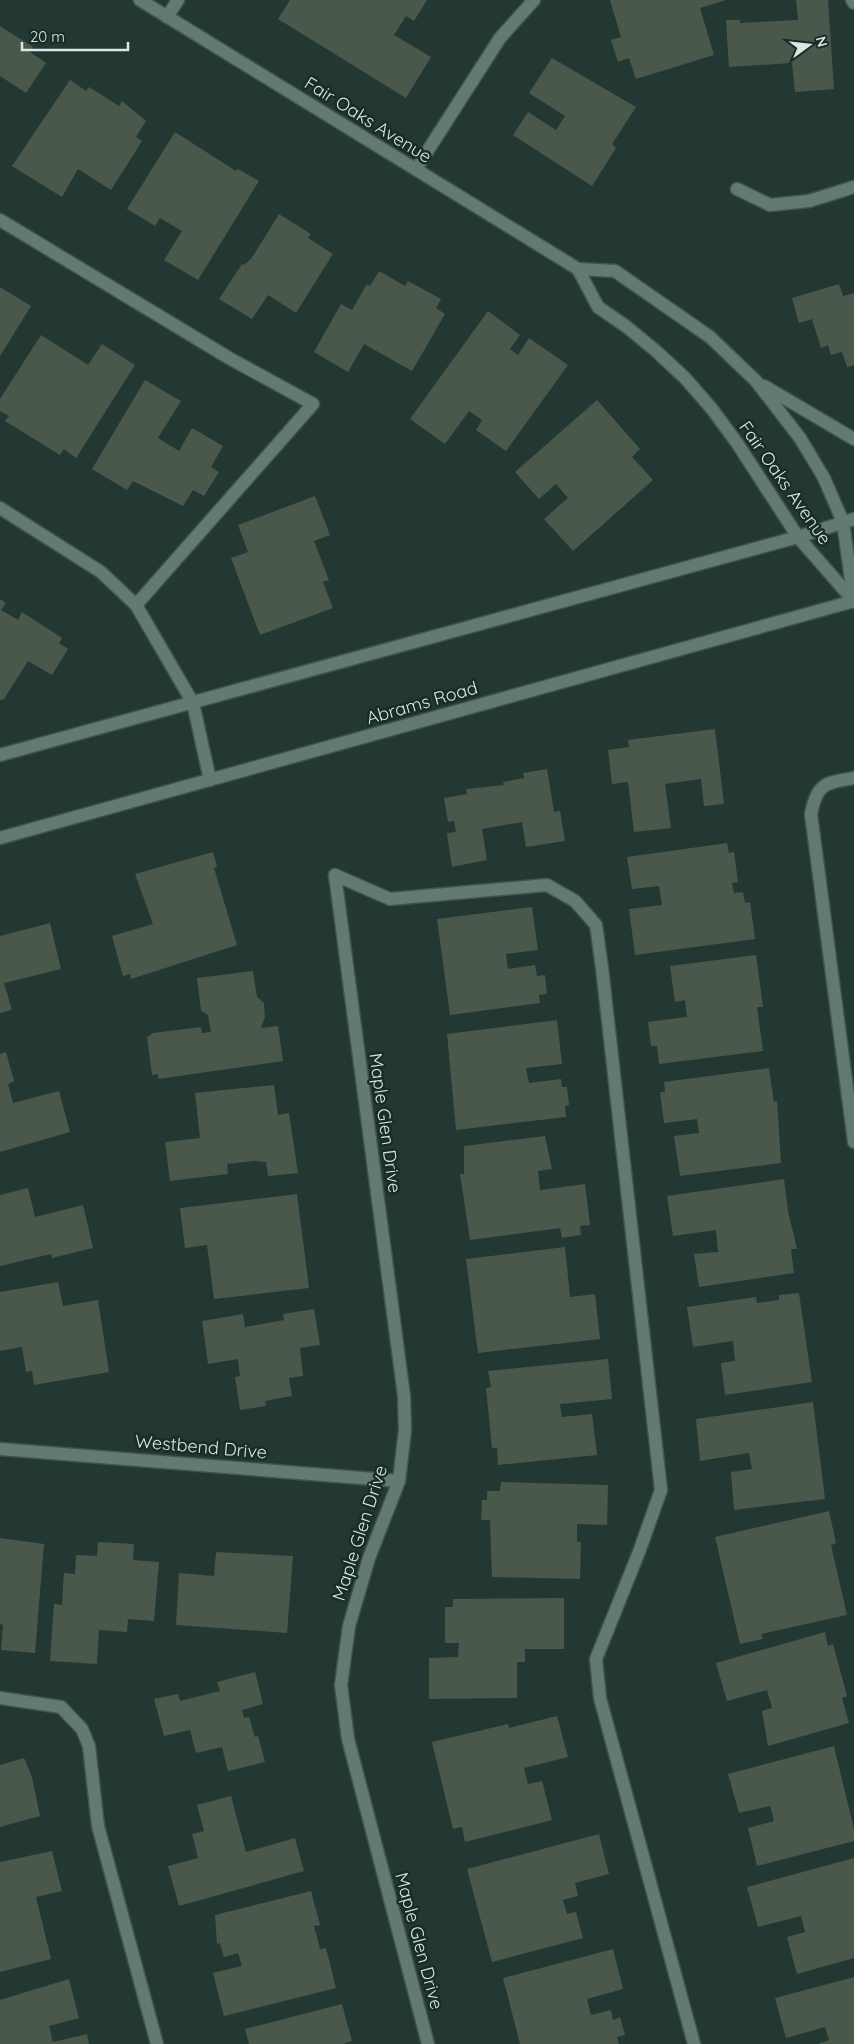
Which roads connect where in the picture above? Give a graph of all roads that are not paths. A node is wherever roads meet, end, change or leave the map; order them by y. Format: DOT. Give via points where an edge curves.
graph roads {
  1 [pos="140,0"];
  2 [pos="178,0"];
  3 [pos="534,0"];
  4 [pos="167,16"];
  5 [pos="416,169"];
  6 [pos="854,187"];
  7 [pos="737,189"];
  8 [pos="0,220"];
  9 [pos="578,269"];
  10 [pos="756,381"];
  11 [pos="854,439"];
  12 [pos="0,508"];
  13 [pos="848,520"];
  14 [pos="798,537"];
  15 [pos="854,601"];
  16 [pos="136,605"];
  17 [pos="193,703"];
  18 [pos="0,755"];
  19 [pos="854,778"];
  20 [pos="210,780"];
  21 [pos="0,838"];
  22 [pos="854,1142"];
  23 [pos="0,1448"];
  24 [pos="399,1481"];
  25 [pos="0,1698"];
  26 [pos="156,2044"];
  27 [pos="428,2044"];
  28 [pos="694,2044"];
  1 -- 4 [label="street, Fair Oaks Avenue"];
  2 -- 4 [label="street"];
  3 -- 5 [label="street" via="500,38"];
  4 -- 5 [label="street, Fair Oaks Avenue"];
  5 -- 9 [label="street, Fair Oaks Avenue"];
  6 -- 7 [label="street" via="809,201 770,205"];
  8 -- 16 [label="street" via="229,358 313,404"];
  9 -- 10 [label="street, Fair Oaks Avenue" via="615,271 710,337"];
  9 -- 14 [label="street, Fair Oaks Avenue" via="598,307 656,351 712,409"];
  10 -- 11 [label="street"];
  10 -- 13 [label="street, Fair Oaks Avenue" via="800,438"];
  12 -- 16 [label="street" via="101,572"];
  13 -- 14 [label="street"];
  13 -- 15 [label="street, Fair Oaks Avenue"];
  14 -- 15 [label="street, Fair Oaks Avenue"];
  14 -- 17 [label="street"];
  15 -- 20 [label="street, Abrams Road"];
  16 -- 17 [label="street"];
  17 -- 18 [label="street"];
  17 -- 20 [label="street"];
  19 -- 22 [label="street" via="828,782 814,796 811,814"];
  20 -- 21 [label="street, Abrams Road"];
  23 -- 24 [label="street, Westbend Drive"];
  24 -- 27 [label="street, Maple Glen Drive" via="369,1558 352,1618 341,1685 348,1739"];
  24 -- 28 [label="street, Maple Glen Drive" via="405,1430 404,1396 335,875 390,899 547,885 575,901 596,925 661,1490 596,1659 600,1698"];
  25 -- 26 [label="street" via="61,1707 82,1729 89,1746 98,1826"];
}
